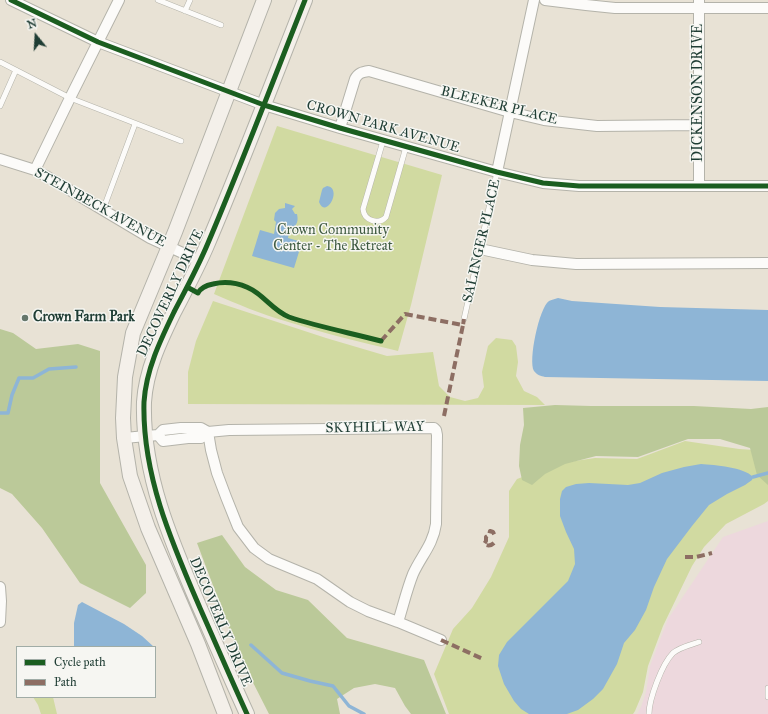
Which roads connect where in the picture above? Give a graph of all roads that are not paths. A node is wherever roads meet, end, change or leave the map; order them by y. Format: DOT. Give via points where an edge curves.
graph roads {
  1 [pos="11,0"];
  2 [pos="119,0"];
  3 [pos="158,0"];
  4 [pos="190,0"];
  5 [pos="264,0"];
  6 [pos="305,0"];
  7 [pos="534,0"];
  8 [pos="545,0"];
  9 [pos="699,4"];
  10 [pos="768,8"];
  11 [pos="185,11"];
  12 [pos="221,25"];
  13 [pos="98,42"];
  14 [pos="0,62"];
  15 [pos="16,70"];
  16 [pos="229,92"];
  17 [pos="70,98"];
  18 [pos="264,104"];
  19 [pos="0,106"];
  20 [pos="510,112"];
  21 [pos="135,124"];
  22 [pos="699,125"];
  23 [pos="340,128"];
  24 [pos="181,141"];
  25 [pos="383,141"];
  26 [pos="406,147"];
  27 [pos="0,159"];
  28 [pos="35,170"];
  29 [pos="497,172"];
  30 [pos="699,185"];
  31 [pos="768,186"];
  32 [pos="103,210"];
  33 [pos="169,247"];
  34 [pos="480,249"];
  35 [pos="200,261"];
  36 [pos="768,263"];
  37 [pos="464,319"];
  38 [pos="208,432"];
  39 [pos="152,436"];
  40 [pos="124,438"];
  41 [pos="0,587"];
  42 [pos="0,622"];
  43 [pos="398,622"];
  44 [pos="441,640"];
  45 [pos="699,642"];
  46 [pos="231,678"];
  47 [pos="215,686"];
  48 [pos="768,688"];
  49 [pos="768,697"];
  50 [pos="225,714"];
  51 [pos="247,714"];
  52 [pos="649,714"];
  1 -- 13 [label="street, CROWN PARK AVENUE"];
  2 -- 13 [label="street"];
  3 -- 11 [label="lane"];
  4 -- 11 [label="lane"];
  5 -- 16 [label="street, DECOVERLY DRIVE"];
  6 -- 18 [label="street, DECOVERLY DRIVE"];
  7 -- 20 [label="street, SALINGER PLACE"];
  8 -- 9 [label="street" via="614,8"];
  9 -- 10 [label="street"];
  9 -- 22 [label="street, DICKENSON DRIVE"];
  11 -- 12 [label="lane"];
  13 -- 16 [label="street, CROWN PARK AVENUE"];
  13 -- 17 [label="street"];
  14 -- 15 [label="lane"];
  15 -- 17 [label="lane"];
  15 -- 19 [label="lane"];
  16 -- 18 [label="street, CROWN PARK AVENUE"];
  16 -- 33 [label="street, DECOVERLY DRIVE"];
  17 -- 21 [label="lane"];
  17 -- 28 [label="street"];
  18 -- 23 [label="street, CROWN PARK AVENUE"];
  18 -- 35 [label="street, DECOVERLY DRIVE"];
  20 -- 22 [label="street, BLEEKER PLACE" via="544,120 597,126"];
  20 -- 23 [label="street, BLEEKER PLACE" via="369,71 357,75"];
  20 -- 29 [label="street, SALINGER PLACE"];
  21 -- 24 [label="lane"];
  21 -- 32 [label="lane"];
  22 -- 30 [label="street, DICKENSON DRIVE"];
  23 -- 25 [label="street, CROWN PARK AVENUE"];
  25 -- 26 [label="street, CROWN PARK AVENUE"];
  25 -- 26 [label="lane" via="363,209 368,219 377,221 386,217"];
  26 -- 29 [label="street, CROWN PARK AVENUE"];
  27 -- 28 [label="street, STEINBECK AVENUE"];
  28 -- 32 [label="street, STEINBECK AVENUE"];
  29 -- 30 [label="street, CROWN PARK AVENUE" via="543,183 579,186"];
  29 -- 34 [label="lane, SALINGER PLACE"];
  30 -- 31 [label="street, CROWN PARK AVENUE"];
  32 -- 33 [label="street, STEINBECK AVENUE"];
  33 -- 35 [label="street, STEINBECK AVENUE"];
  33 -- 40 [label="street, DECOVERLY DRIVE" via="133,333 124,377"];
  34 -- 36 [label="street" via="532,260 576,264"];
  34 -- 37 [label="lane, SALINGER PLACE"];
  35 -- 39 [label="street, DECOVERLY DRIVE" via="159,342 148,372 144,402"];
  38 -- 39 [label="street, SKYHILL WAY" via="201,428 181,428 162,430"];
  38 -- 43 [label="street" via="217,473 226,497 238,527 254,548 269,559 317,579 350,602"];
  38 -- 43 [label="street, SKYHILL WAY" via="424,428 436,430 435,531 429,548 414,574"];
  39 -- 40 [label="street, SKYHILL WAY"];
  39 -- 46 [label="street, DECOVERLY DRIVE" via="148,455 166,524"];
  40 -- 47 [label="street, DECOVERLY DRIVE" via="130,476 148,528"];
  41 -- 42 [label="street"];
  43 -- 44 [label="street"];
  45 -- 52 [label="lane" via="680,648 667,660 652,696"];
  46 -- 47 [label="street"];
  46 -- 51 [label="street, DECOVERLY DRIVE"];
  47 -- 50 [label="street, DECOVERLY DRIVE"];
  48 -- 49 [label="lane"];
}
